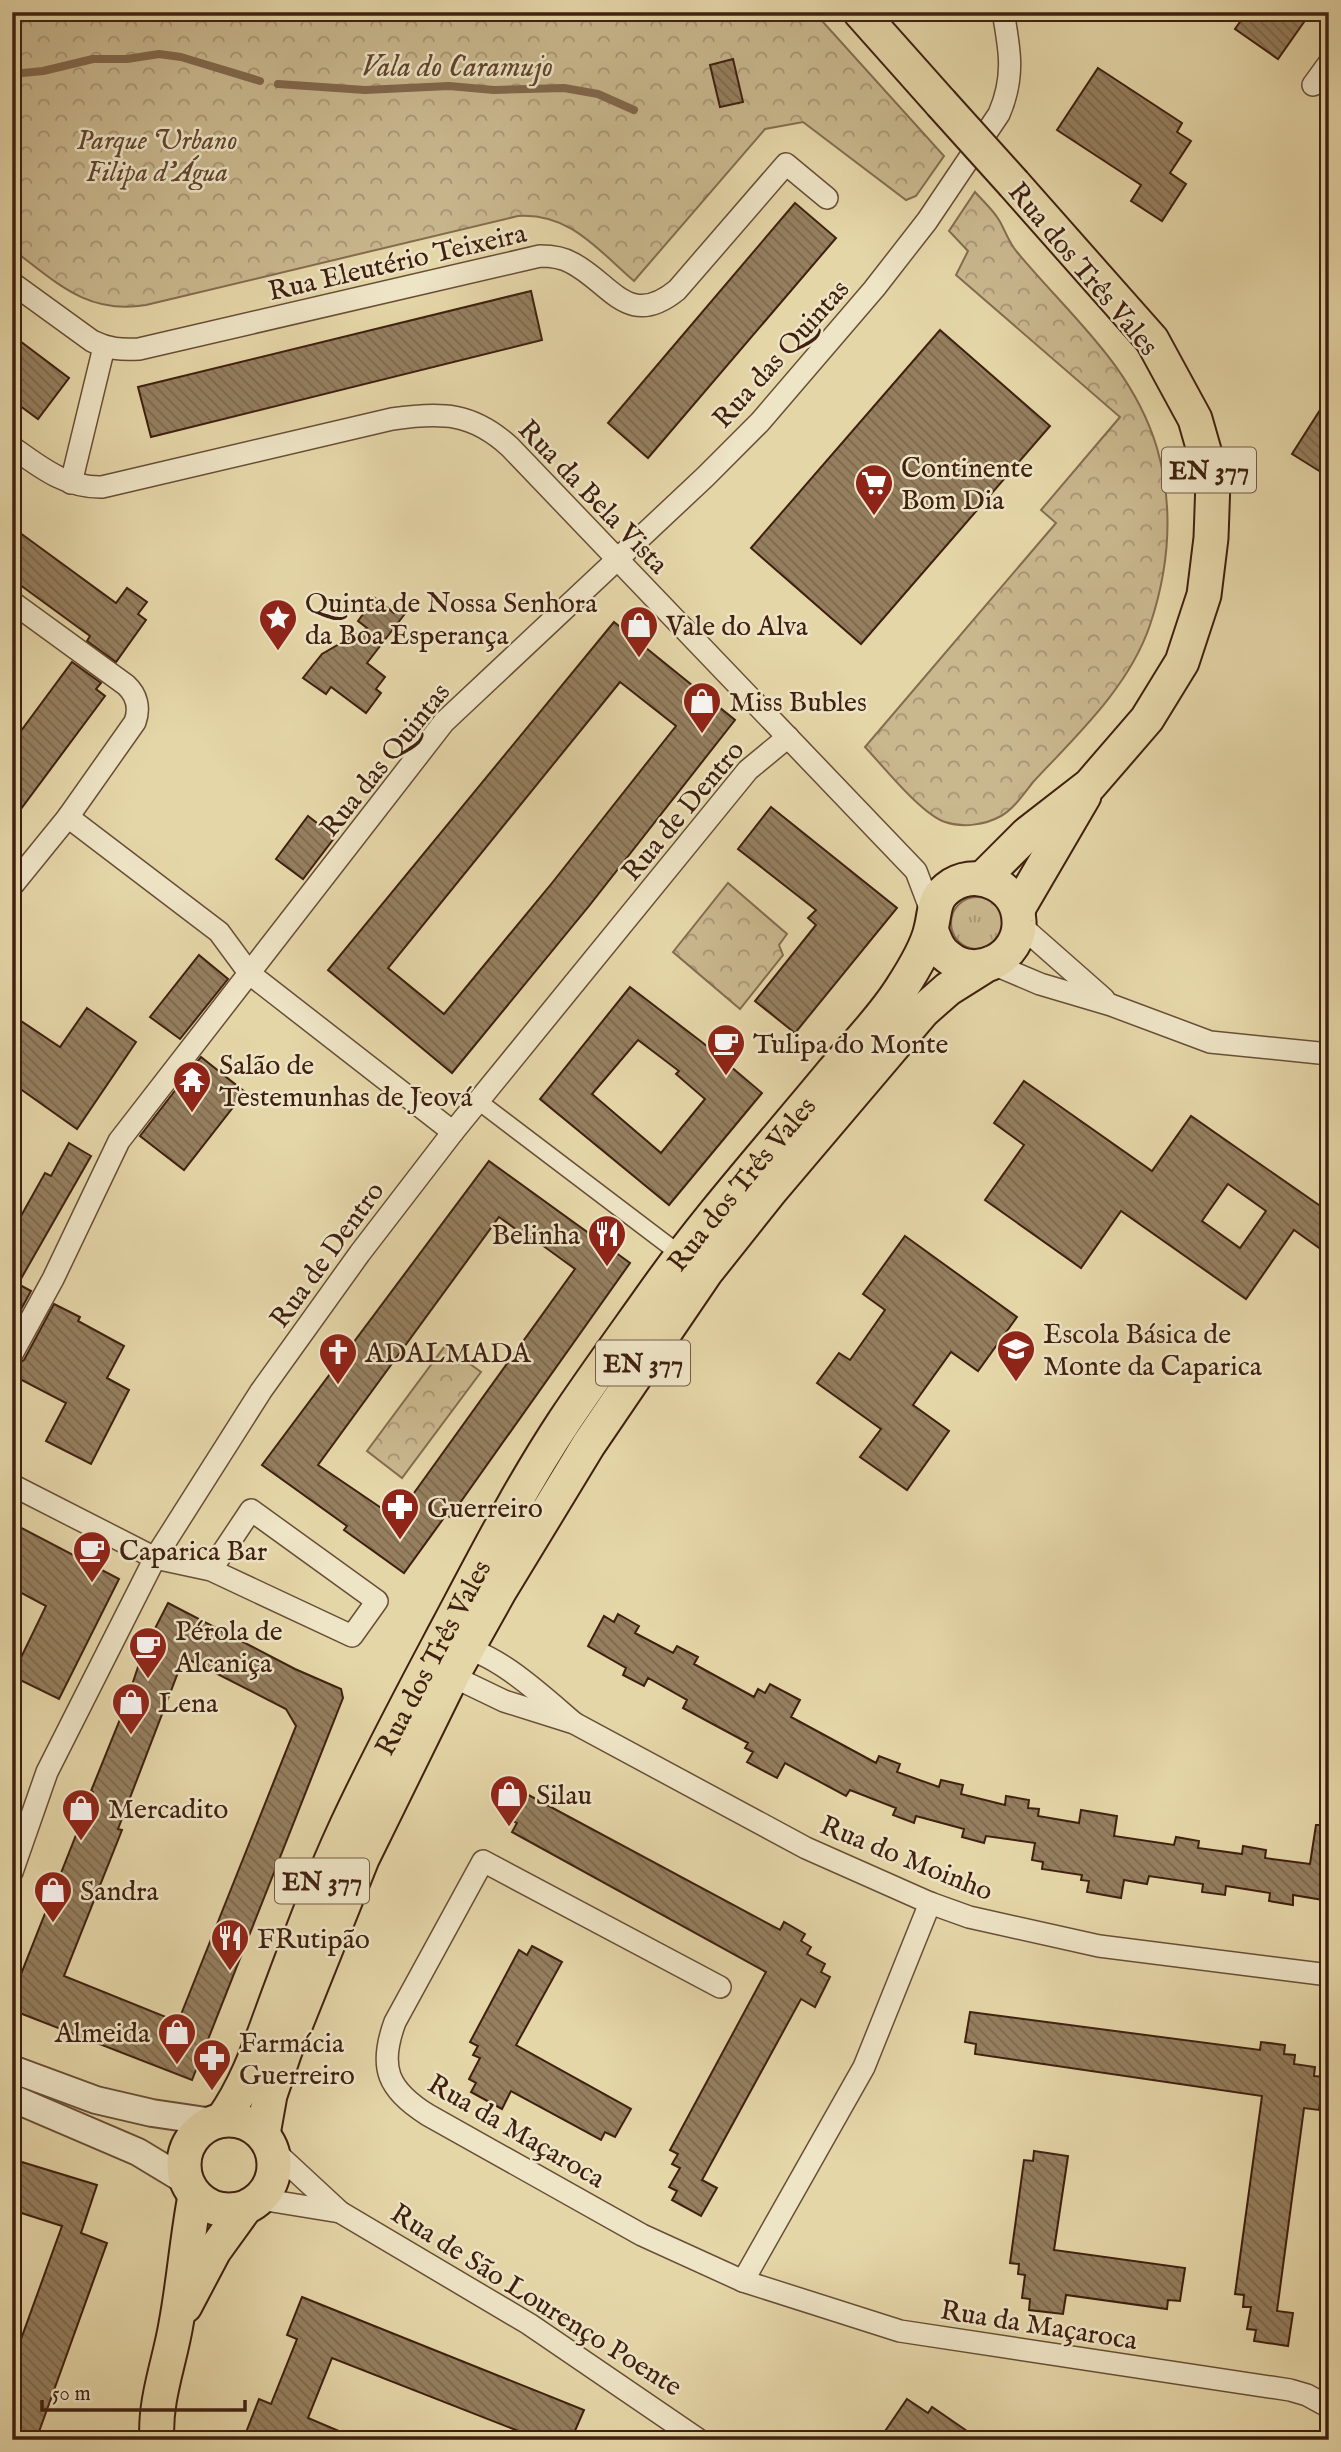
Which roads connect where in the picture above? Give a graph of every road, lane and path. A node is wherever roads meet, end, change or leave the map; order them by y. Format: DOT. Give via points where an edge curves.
graph roads {
  1 [pos="860,12"];
  2 [pos="1003,12"];
  3 [pos="1329,63"];
  4 [pos="1313,85"];
  5 [pos="827,198"];
  6 [pos="12,283"];
  7 [pos="104,347"];
  8 [pos="12,447"];
  9 [pos="71,482"];
  10 [pos="618,559"];
  11 [pos="12,602"];
  12 [pos="788,737"];
  13 [pos="1090,785"];
  14 [pos="68,817"];
  15 [pos="916,871"];
  16 [pos="974,879"];
  17 [pos="13,884"];
  18 [pos="1019,917"];
  19 [pos="932,921"];
  20 [pos="988,965"];
  21 [pos="250,974"];
  22 [pos="1111,1005"];
  23 [pos="1329,1054"];
  24 [pos="478,1101"];
  25 [pos="453,1132"];
  26 [pos="681,1255"];
  27 [pos="12,1354"];
  28 [pos="12,1485"];
  29 [pos="155,1558"];
  30 [pos="211,1570"];
  31 [pos="452,1657"];
  32 [pos="574,1723"];
  33 [pos="12,1872"];
  34 [pos="930,1903"];
  35 [pos="1329,1975"];
  36 [pos="720,1987"];
  37 [pos="12,2069"];
  38 [pos="12,2098"];
  39 [pos="217,2121"];
  40 [pos="267,2141"];
  41 [pos="191,2189"];
  42 [pos="253,2203"];
  43 [pos="340,2212"];
  44 [pos="743,2281"];
  45 [pos="176,2324"];
  46 [pos="1329,2407"];
  47 [pos="698,2439"];
  48 [pos="157,2440"];
  1 -- 13 [label="main road, Rua dos Três Vales / EN 377, bridge" via="1152,340 1195,419 1213,482 1204,595 1182,662 1147,719"];
  2 -- 10 [label="street, Rua das Quintas" via="1011,66 1004,101 934,211 760,422"];
  3 -- 4 [label="street"];
  5 -- 7 [label="street, Rua Eleutério Teixeira" via="786,164 677,290 664,301 647,305 614,297 575,264 540,256 139,349"];
  6 -- 7 [label="street"];
  7 -- 9 [label="street"];
  8 -- 9 [label="street, Rua da Bela Vista" via="54,477"];
  9 -- 10 [label="street, Rua da Bela Vista" via="102,488 392,419 444,415 473,421 496,435"];
  10 -- 12 [label="street, Rua da Bela Vista"];
  10 -- 21 [label="street, Rua das Quintas" via="444,722"];
  11 -- 14 [label="street" via="126,685 136,699 135,722"];
  12 -- 15 [label="street, Rua da Bela Vista"];
  12 -- 24 [label="street, Rua de Dentro" via="748,770"];
  13 -- 16 [label="main road, Rua dos Três Vales / EN 377"];
  13 -- 18 [label="main road, Rua dos Três Vales / EN 377"];
  14 -- 17 [label="street"];
  14 -- 21 [label="street" via="223,935"];
  15 -- 16 [label="street"];
  15 -- 19 [label="street, Rua da Bela Vista"];
  16 -- 18 [label="main road" via="998,884 1010,895"];
  16 -- 19 [label="main road, Rua dos Três Vales / EN 377" via="951,886 939,898"];
  18 -- 20 [label="main road, Rua dos Três Vales / EN 377" via="1016,941 1007,954"];
  18 -- 22 [label="street"];
  19 -- 20 [label="main road" via="937,946 949,959 965,966"];
  19 -- 26 [label="main road, Rua dos Três Vales / EN 377" via="901,990"];
  20 -- 22 [label="street"];
  20 -- 31 [label="main road, Rua dos Três Vales / EN 377" via="948,989 923,1011 706,1272"];
  21 -- 25 [label="street"];
  21 -- 27 [label="street, Rua das Quintas" via="119,1141"];
  22 -- 23 [label="street" via="1210,1042"];
  24 -- 25 [label="street, Rua de Dentro"];
  24 -- 26 [label="street"];
  25 -- 29 [label="street, Rua de Dentro" via="269,1381"];
  26 -- 31 [label="main road, Rua dos Três Vales / EN 377" via="565,1421 496,1536"];
  28 -- 29 [label="street"];
  29 -- 30 [label="street"];
  29 -- 33 [label="street, Rua de Dentro" via="47,1772"];
  30 -- 30 [label="street" via="352,1636 377,1601 251,1510"];
  31 -- 32 [label="street, Rua do Moinho" via="504,1701"];
  31 -- 32 [label="street, Rua do Moinho" via="518,1675"];
  31 -- 39 [label="main road, Rua dos Três Vales / EN 377" via="347,1825 247,2079"];
  31 -- 40 [label="main road, Rua dos Três Vales / EN 377" via="334,1925 273,2084"];
  32 -- 34 [label="street, Rua do Moinho" via="806,1848"];
  34 -- 35 [label="street, Rua do Moinho" via="968,1917 1099,1946"];
  34 -- 44 [label="street" via="864,2067"];
  36 -- 44 [label="street, Rua da Maçaroca" via="482,1861 395,2022 386,2063 392,2083 408,2103 642,2235"];
  37 -- 39 [label="street" via="96,2100"];
  38 -- 41 [label="street" via="138,2152"];
  39 -- 40 [label="main road" via="249,2123"];
  39 -- 41 [label="main road, Rua dos Três Vales / EN 377" via="198,2132 188,2146 184,2163"];
  40 -- 42 [label="main road, Rua dos Três Vales / EN 377" via="275,2166 271,2184"];
  40 -- 43 [label="street, Rua de São Lourenço Poente"];
  41 -- 42 [label="main road" via="210,2207 227,2211"];
  41 -- 45 [label="main road, EN 377"];
  42 -- 43 [label="street, Rua de São Lourenço Poente"];
  42 -- 45 [label="main road, EN 377" via="214,2251"];
  43 -- 47 [label="street, Rua de São Lourenço Poente" via="529,2324"];
  44 -- 46 [label="street, Rua da Maçaroca" via="900,2331 1290,2390"];
  45 -- 48 [label="main road, EN 377" via="161,2390"];
}
